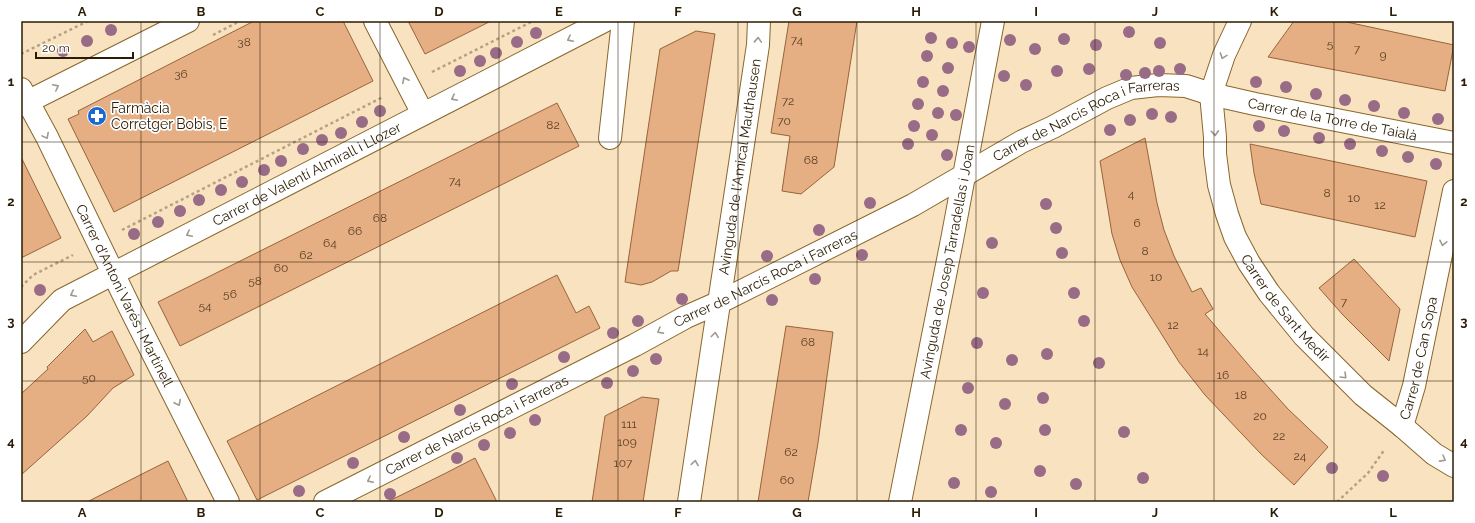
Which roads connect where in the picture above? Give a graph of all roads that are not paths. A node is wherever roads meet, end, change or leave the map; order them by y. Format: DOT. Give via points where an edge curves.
graph roads {
  1 [pos="188,21"];
  2 [pos="375,21"];
  3 [pos="604,21"];
  4 [pos="623,21"];
  5 [pos="758,21"];
  6 [pos="993,21"];
  7 [pos="1240,21"];
  8 [pos="1211,94"];
  9 [pos="23,98"];
  10 [pos="423,114"];
  11 [pos="610,138"];
  12 [pos="1454,143"];
  13 [pos="964,175"];
  14 [pos="1454,191"];
  15 [pos="113,273"];
  16 [pos="720,302"];
  17 [pos="21,342"];
  18 [pos="1402,426"];
  19 [pos="1454,466"];
  20 [pos="228,502"];
  21 [pos="325,502"];
  22 [pos="689,502"];
  23 [pos="900,502"];
  9 -- 1 [label="street, one-way"];
  10 -- 2 [label="street, one-way"];
  3 -- 10 [label="street, Carrer de Valentí Almirall i Llozer, one-way"];
  4 -- 11 [label="street"];
  16 -- 5 [label="street, Avinguda de l'Amical Mauthausen, one-way" via="758,46"];
  6 -- 13 [label="street, Avinguda de Josep Tarradellas i Joan"];
  7 -- 8 [label="street, one-way" via="1224,54"];
  8 -- 12 [label="street, Carrer de la Torre de Taialà"];
  8 -- 13 [label="street, Carrer de Narcís Roca i Farreras" via="1186,86 1158,85 1131,88 1021,142"];
  8 -- 18 [label="street, Carrer de Sant Medir, one-way" via="1219,185 1226,214 1249,263 1269,293 1304,336 1362,395"];
  9 -- 15 [label="street, Carrer d'Antoni Varés i Martinell, one-way" via="47,138"];
  10 -- 15 [label="street, Carrer de Valentí Almirall i Llozer, one-way"];
  13 -- 16 [label="street, Carrer de Narcís Roca i Farreras" via="913,205"];
  13 -- 23 [label="street, Avinguda de Josep Tarradellas i Joan"];
  14 -- 18 [label="street, Carrer de Can Sopa, one-way" via="1414,386"];
  15 -- 17 [label="street, Carrer de Valentí Almirall i Llozer, one-way" via="62,300"];
  15 -- 20 [label="street, Carrer d'Antoni Varés i Martinell, one-way"];
  16 -- 21 [label="street, Carrer de Narcís Roca i Farreras, one-way"];
  22 -- 16 [label="street, Avinguda de l'Amical Mauthausen, one-way"];
  18 -- 19 [label="street, Carrer de Sant Medir, one-way" via="1434,454"];
}
